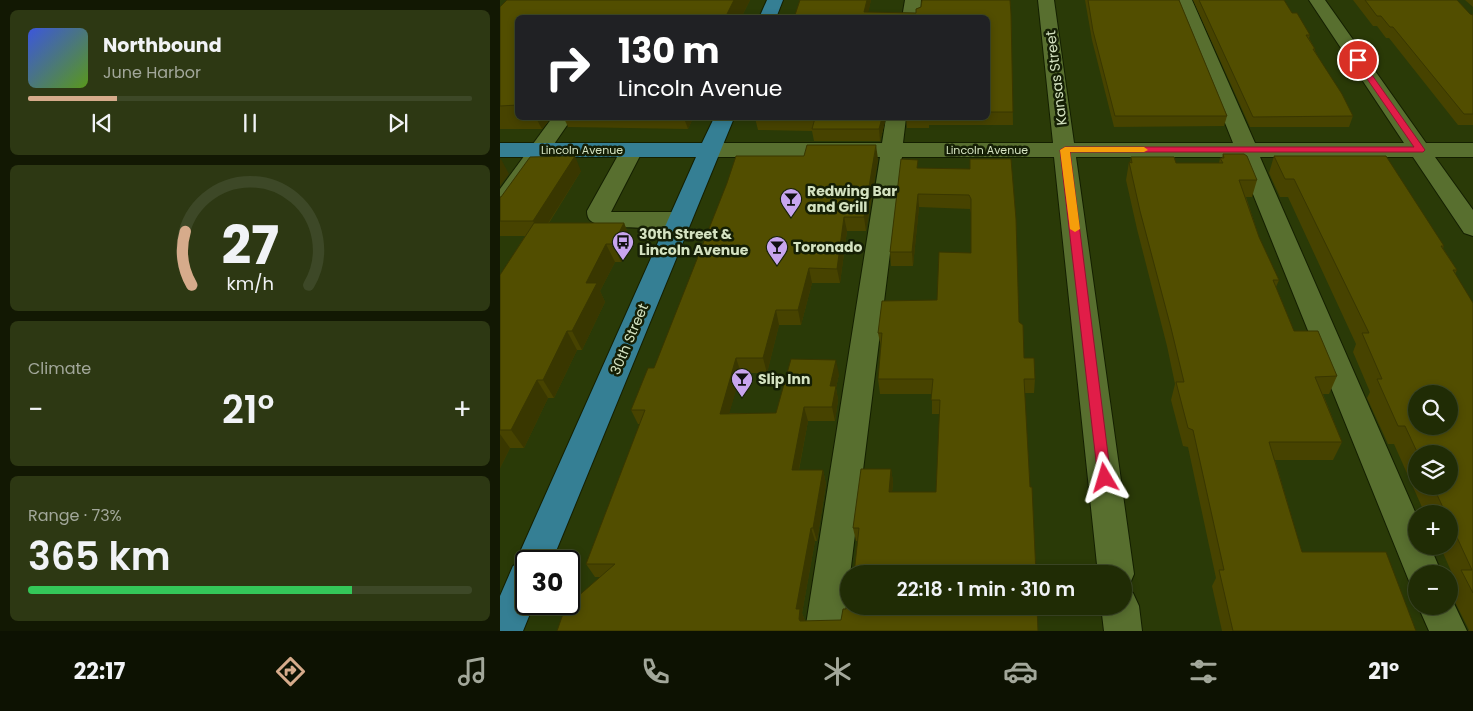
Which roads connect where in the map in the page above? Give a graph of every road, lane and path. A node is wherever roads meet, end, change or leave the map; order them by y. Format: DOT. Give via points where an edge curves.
graph roads {
  1 [pos="775,0"];
  2 [pos="913,0"];
  3 [pos="1046,0"];
  4 [pos="1184,0"];
  5 [pos="1317,0"];
  6 [pos="768,15"];
  7 [pos="911,15"];
  8 [pos="561,120"];
  9 [pos="723,120"];
  10 [pos="896,120"];
  11 [pos="1247,149"];
  12 [pos="500,150"];
  13 [pos="541,150"];
  14 [pos="632,150"];
  15 [pos="710,150"];
  16 [pos="892,150"];
  17 [pos="1065,150"];
  18 [pos="1420,150"];
  19 [pos="1473,150"];
  20 [pos="500,206"];
  21 [pos="680,220"];
  22 [pos="1473,228"];
  23 [pos="539,550"];
  24 [pos="1115,565"];
  25 [pos="1420,565"];
  26 [pos="515,604"];
  27 [pos="1121,615"];
  28 [pos="1441,615"];
  29 [pos="504,631"];
  30 [pos="824,631"];
  31 [pos="1123,631"];
  32 [pos="1448,631"];
  1 -- 6 [label="main road"];
  2 -- 7 [label="street"];
  3 -- 17 [label="street, Kansas Street"];
  4 -- 11 [label="street"];
  5 -- 18 [label="street"];
  8 -- 13 [label="street"];
  9 -- 15 [label="main road, 30th Street"];
  10 -- 16 [label="street"];
  11 -- 17 [label="street, Lincoln Avenue"];
  11 -- 18 [label="street, Lincoln Avenue"];
  11 -- 25 [label="street"];
  12 -- 13 [label="main road, Lincoln Avenue"];
  13 -- 14 [label="main road, Lincoln Avenue"];
  13 -- 20 [label="street"];
  14 -- 15 [label="main road, Lincoln Avenue"];
  14 -- 21 [label="street" via="599,216 606,219"];
  15 -- 16 [label="street, Lincoln Avenue"];
  15 -- 21 [label="main road, 30th Street"];
  16 -- 17 [label="street, Lincoln Avenue"];
  16 -- 30 [label="street"];
  17 -- 24 [label="street, Kansas Street"];
  18 -- 19 [label="street, Lincoln Avenue"];
  18 -- 22 [label="street"];
  21 -- 23 [label="main road, 30th Street"];
  26 -- 29 [label="main road"];
  27 -- 31 [label="street"];
  28 -- 32 [label="street"];
}
